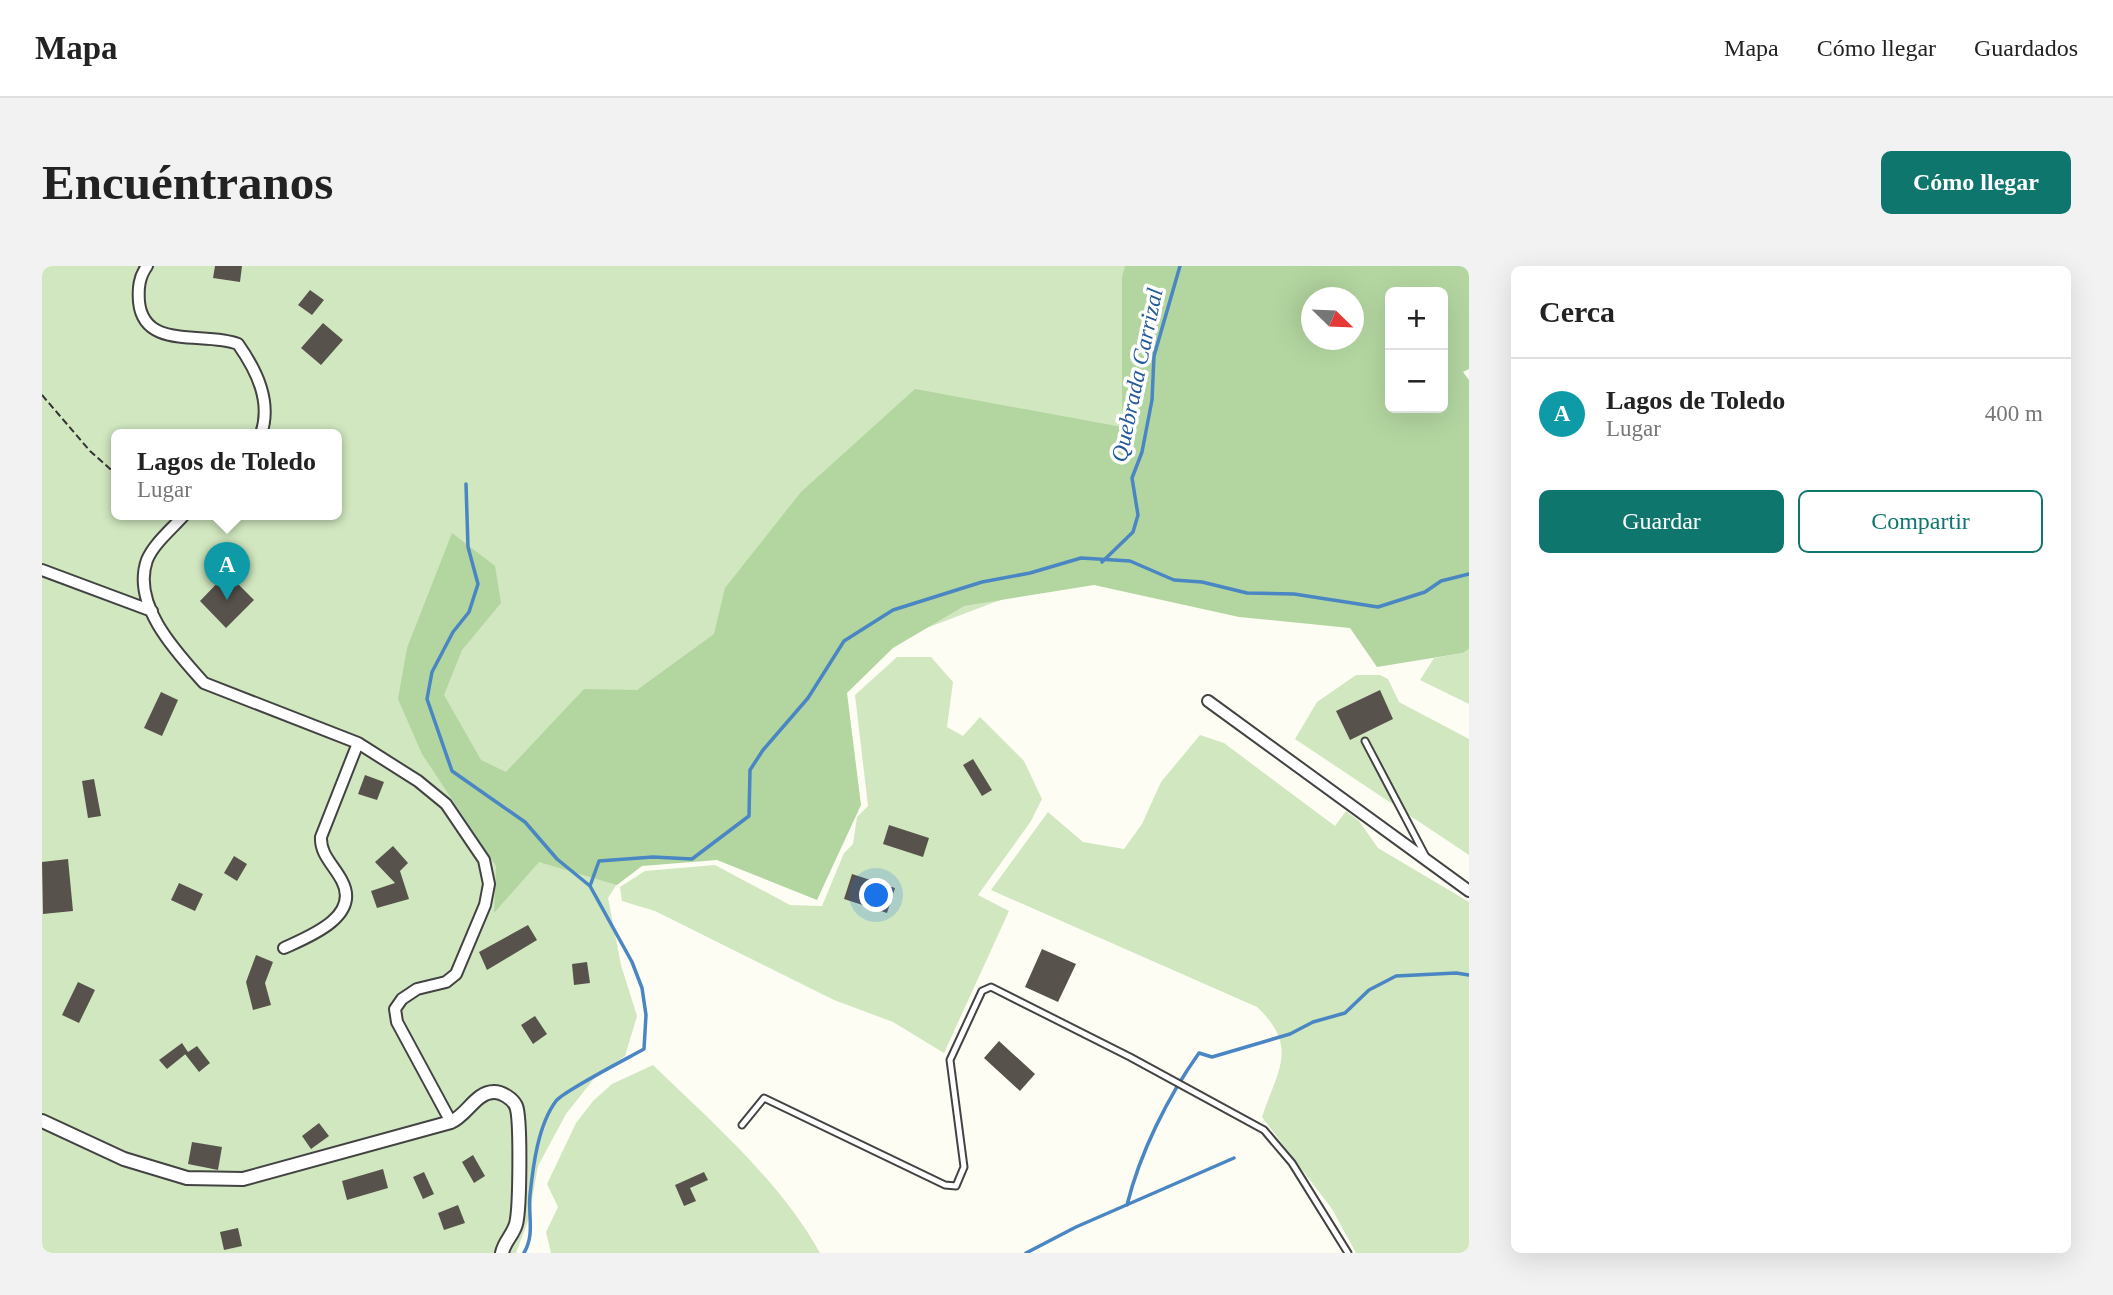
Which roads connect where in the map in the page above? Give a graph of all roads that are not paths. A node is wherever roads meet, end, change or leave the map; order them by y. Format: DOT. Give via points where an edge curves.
graph roads {
  1 [pos="147,266"];
  2 [pos="263,429"];
  3 [pos="180,520"];
  4 [pos="42,570"];
  5 [pos="152,611"];
  6 [pos="1208,701"];
  7 [pos="1365,741"];
  8 [pos="358,743"];
  9 [pos="1430,863"];
  10 [pos="1469,891"];
  11 [pos="284,948"];
  12 [pos="42,1121"];
  13 [pos="451,1122"];
  14 [pos="742,1125"];
  15 [pos="502,1253"];
  16 [pos="1349,1253"];
  1 -- 2 [label="street" via="138,288 141,315 150,328 163,334 221,337 238,344 266,401"];
  3 -- 5 [label="street" via="148,559 145,596"];
  4 -- 5 [label="street"];
  5 -- 8 [label="street" via="204,683"];
  6 -- 9 [label="street"];
  7 -- 9 [label="lane"];
  8 -- 11 [label="street" via="321,837 321,847 345,888 342,906 325,929"];
  8 -- 13 [label="street" via="446,804 484,860 489,884 485,905 456,974 446,982 417,989 395,1009 397,1022"];
  9 -- 10 [label="street"];
  12 -- 13 [label="street" via="124,1159 187,1178 243,1179"];
  13 -- 15 [label="street" via="492,1092 503,1093 516,1105 519,1207"];
  14 -- 16 [label="lane" via="764,1098 945,1185 956,1186 964,1167 950,1059 980,994 991,986 1264,1130 1298,1172"];
}
